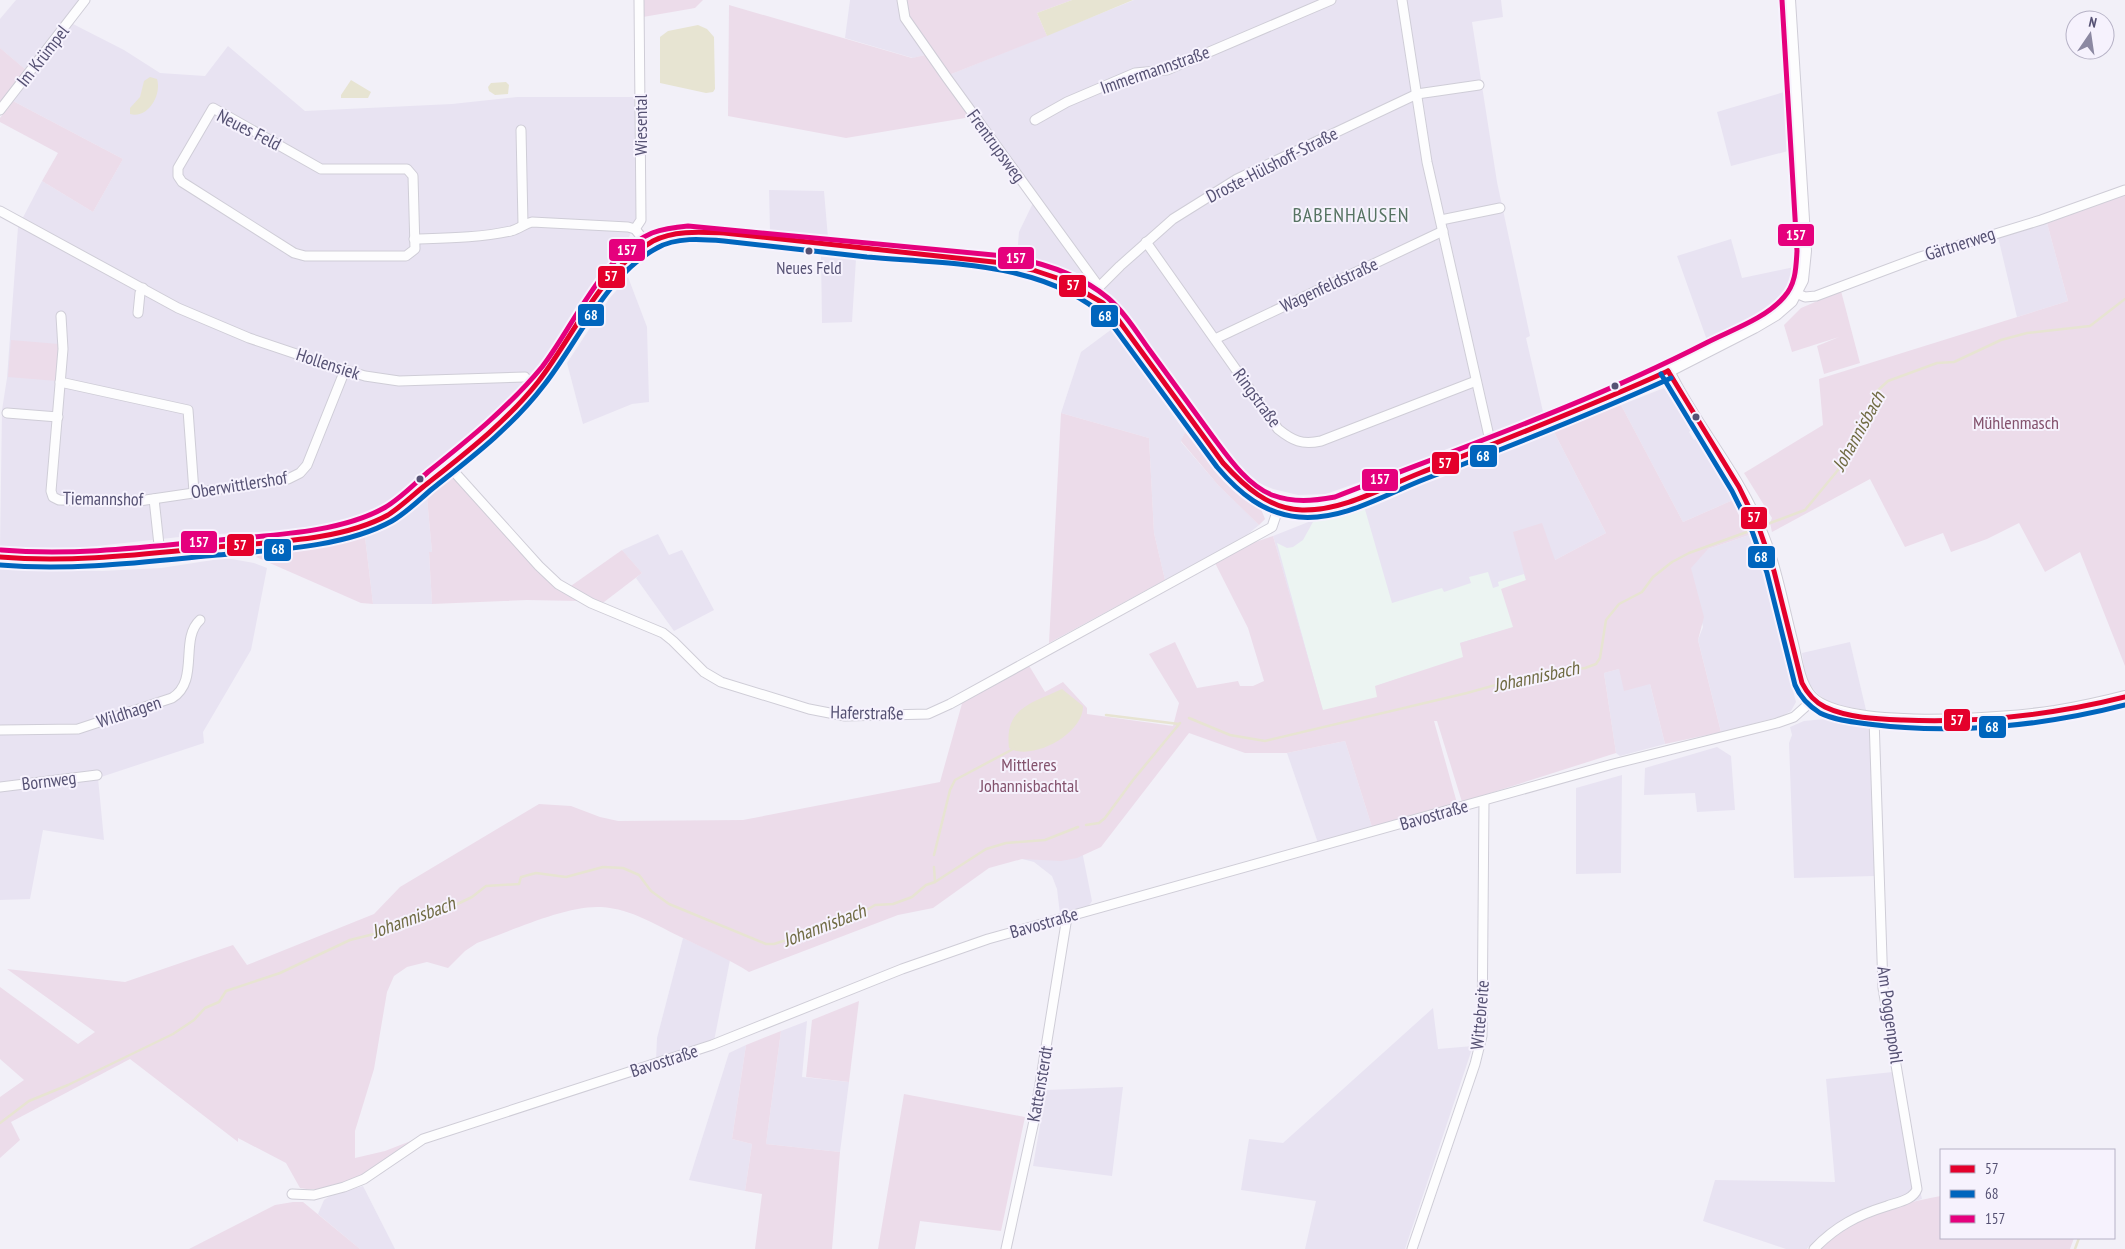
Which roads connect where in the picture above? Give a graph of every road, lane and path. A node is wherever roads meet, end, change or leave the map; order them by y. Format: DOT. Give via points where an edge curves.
graph roads {
  1 [pos="85,0"];
  2 [pos="639,0"];
  3 [pos="902,0"];
  4 [pos="1331,0"];
  5 [pos="1402,0"];
  6 [pos="1789,0"];
  7 [pos="1479,85"];
  8 [pos="1417,94"];
  9 [pos="0,110"];
  10 [pos="1035,120"];
  11 [pos="521,130"];
  12 [pos="2125,190"];
  13 [pos="1500,208"];
  14 [pos="0,211"];
  15 [pos="1441,220"];
  16 [pos="523,224"];
  17 [pos="635,229"];
  18 [pos="1444,231"];
  19 [pos="414,239"];
  20 [pos="1146,242"];
  21 [pos="647,244"];
  22 [pos="143,288"];
  23 [pos="1096,292"];
  24 [pos="1796,293"];
  25 [pos="138,313"];
  26 [pos="61,316"];
  27 [pos="1215,339"];
  28 [pos="344,370"];
  29 [pos="1668,371"];
  30 [pos="525,377"];
  31 [pos="60,382"];
  32 [pos="1476,382"];
  33 [pos="7,413"];
  34 [pos="58,417"];
  35 [pos="1491,445"];
  36 [pos="448,465"];
  37 [pos="194,492"];
  38 [pos="154,500"];
  39 [pos="1279,506"];
  40 [pos="160,554"];
  41 [pos="0,557"];
  42 [pos="200,620"];
  43 [pos="2125,697"];
  44 [pos="1813,700"];
  45 [pos="1874,718"];
  46 [pos="0,730"];
  47 [pos="97,775"];
  48 [pos="0,787"];
  49 [pos="1484,800"];
  50 [pos="1067,917"];
  51 [pos="292,1194"];
  52 [pos="1006,1249"];
  53 [pos="1412,1249"];
  54 [pos="1814,1249"];
  1 -- 9 [label="street, Im Krümpel"];
  2 -- 17 [label="street, Wiesental" via="641,220"];
  3 -- 23 [label="street, Frentrupsweg" via="906,18"];
  4 -- 10 [label="street, Immermannstraße" via="1167,70 1135,73 1067,102"];
  5 -- 8 [label="street"];
  6 -- 24 [label="main road" via="1804,251 1802,280"];
  7 -- 8 [label="street, Droste-Hülshoff-Straße"];
  8 -- 15 [label="street"];
  8 -- 20 [label="street, Droste-Hülshoff-Straße" via="1237,179 1173,219"];
  11 -- 16 [label="street"];
  12 -- 24 [label="street, Gärtnerweg" via="1920,257 1816,296 1805,297"];
  13 -- 15 [label="street"];
  14 -- 22 [label="street, Hollensiek"];
  15 -- 18 [label="street"];
  16 -- 17 [label="street"];
  16 -- 19 [label="street" via="514,230 483,236"];
  17 -- 21 [label="street"];
  18 -- 27 [label="street, Wagenfeldstraße"];
  18 -- 32 [label="street"];
  19 -- 19 [label="street, Neues Feld" via="414,249 406,256 305,256 294,253 182,182 178,168 213,108 321,169 407,169 412,176"];
  20 -- 23 [label="street, Droste-Hülshoff-Straße"];
  20 -- 27 [label="street, Ringstraße"];
  21 -- 23 [label="main road" via="673,234 695,233 995,262 1044,272"];
  21 -- 36 [label="main road" via="620,268 524,399"];
  22 -- 25 [label="street"];
  22 -- 28 [label="street, Hollensiek" via="223,328"];
  23 -- 39 [label="main road" via="1223,463 1252,492"];
  24 -- 29 [label="main road" via="1785,307 1767,320"];
  26 -- 31 [label="street, Tiemannshof"];
  27 -- 32 [label="street, Ringstraße" via="1278,429 1297,443 1320,441"];
  28 -- 30 [label="street, Hollensiek" via="399,382"];
  28 -- 37 [label="street, Oberwittlershof" via="307,465 300,473 288,479"];
  29 -- 35 [label="main road"];
  29 -- 44 [label="main road" via="1757,522 1799,674"];
  31 -- 34 [label="street, Tiemannshof"];
  31 -- 37 [label="street" via="188,410"];
  32 -- 35 [label="street"];
  33 -- 34 [label="street"];
  34 -- 38 [label="street, Tiemannshof" via="53,497 67,500"];
  35 -- 39 [label="main road" via="1338,504 1301,510"];
  36 -- 39 [label="street, Haferstraße" via="539,566 571,592 663,633 704,672 721,682 809,709 845,716 928,714 950,704 1272,527"];
  36 -- 40 [label="main road" via="389,514 368,525 250,544"];
  37 -- 38 [label="street, Oberwittlershof"];
  38 -- 40 [label="street, Tiemannshof"];
  40 -- 41 [label="main road" via="79,560"];
  42 -- 46 [label="street, Wildhagen" via="193,631 184,687 172,698 78,729"];
  43 -- 45 [label="main road" via="2057,712 2003,718"];
  44 -- 45 [label="main road" via="1836,713"];
  44 -- 49 [label="street, Bavostraße" via="1794,717 1777,723"];
  45 -- 54 [label="street, Am Poggenpohl" via="1883,988 1917,1189 1904,1201 1858,1215 1824,1238"];
  47 -- 48 [label="street, Bornweg"];
  49 -- 50 [label="street, Bavostraße"];
  49 -- 53 [label="street, Wittebreite" via="1482,1036"];
  50 -- 51 [label="street, Bavostraße" via="911,965 660,1064 428,1137 412,1144 364,1179 344,1188 314,1195"];
  50 -- 52 [label="street, Kattensterdt" via="1036,1112"];
}
